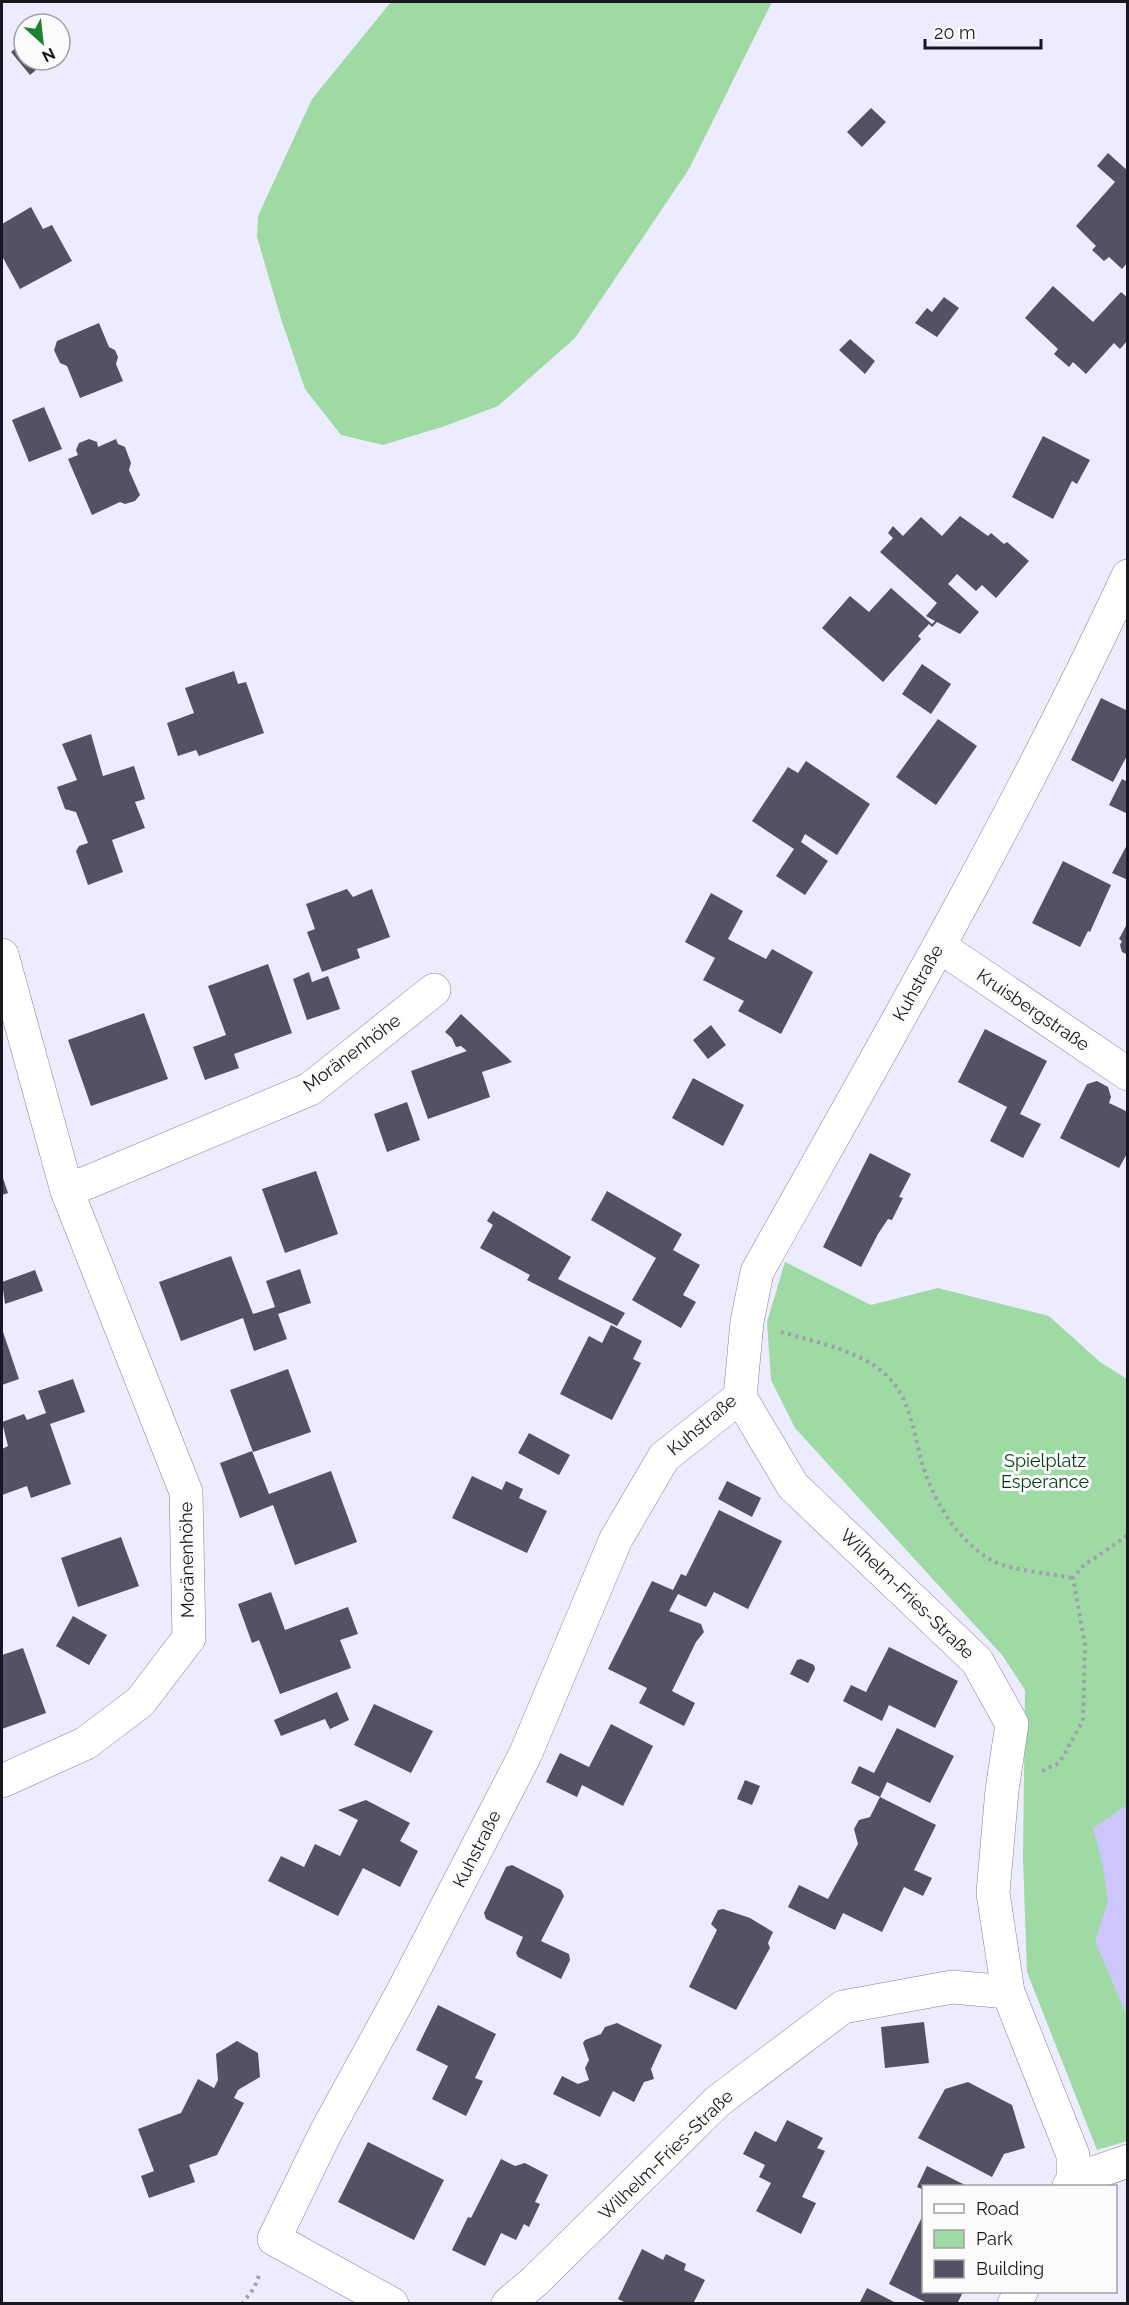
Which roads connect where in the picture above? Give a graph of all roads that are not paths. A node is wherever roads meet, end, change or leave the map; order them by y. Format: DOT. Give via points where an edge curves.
graph roads {
  1 [pos="1128,576"];
  2 [pos="939,946"];
  3 [pos="2,955"];
  4 [pos="434,990"];
  5 [pos="1128,1074"];
  6 [pos="67,1191"];
  7 [pos="740,1397"];
  8 [pos="2,1781"];
  9 [pos="1008,1992"];
  10 [pos="1128,2161"];
  11 [pos="1071,2183"];
  12 [pos="392,2304"];
  13 [pos="508,2304"];
  1 -- 2 [label="street, Kuhstraße"];
  2 -- 5 [label="street, Kruisbergstraße"];
  2 -- 7 [label="street, Kuhstraße" via="757,1272 747,1322"];
  3 -- 6 [label="street, Moränenhöhe"];
  4 -- 6 [label="street, Moränenhöhe" via="310,1089"];
  6 -- 8 [label="street, Moränenhöhe" via="186,1492 189,1638 140,1702 86,1743"];
  7 -- 9 [label="street, Wilhelm-Fries-Straße" via="793,1485 977,1660 1012,1724 993,1893"];
  7 -- 12 [label="street, Kuhstraße" via="664,1456 616,1539 525,1755 325,2134 274,2239"];
  9 -- 11 [label="street, Wilhelm-Fries-Straße" via="1073,2155"];
  9 -- 13 [label="street, Wilhelm-Fries-Straße" via="952,1988 843,2007 718,2102"];
  10 -- 11 [label="street"];
}
